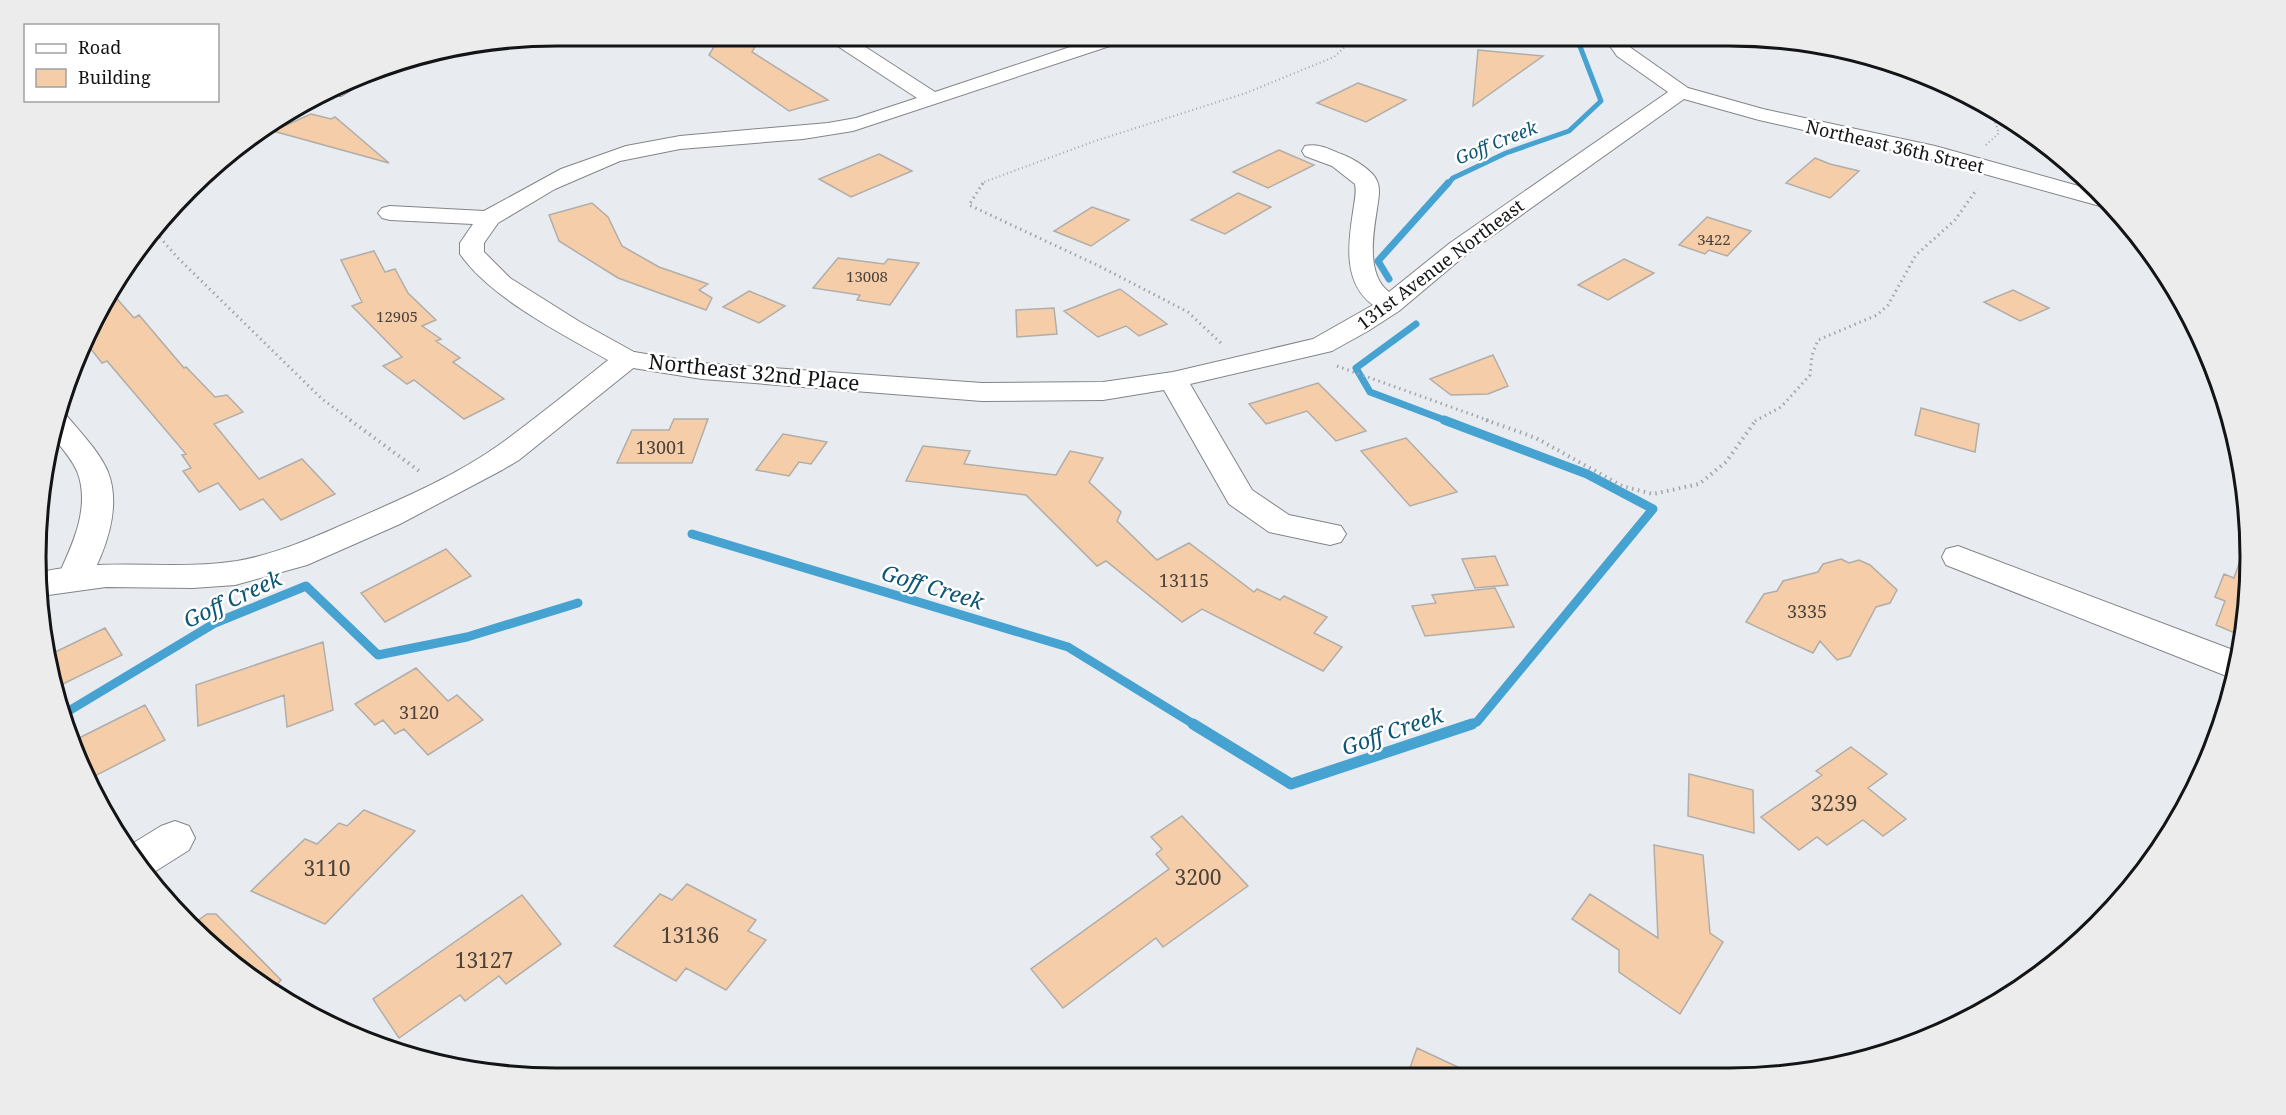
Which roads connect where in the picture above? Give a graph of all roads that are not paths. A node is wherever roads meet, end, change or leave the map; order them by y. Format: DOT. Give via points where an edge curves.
graph roads {
  1 [pos="851,46"];
  2 [pos="1091,46"];
  3 [pos="1620,46"];
  4 [pos="1681,92"];
  5 [pos="933,99"];
  6 [pos="1312,151"];
  7 [pos="2090,196"];
  8 [pos="390,213"];
  9 [pos="489,218"];
  10 [pos="1390,305"];
  11 [pos="627,358"];
  12 [pos="1173,380"];
  13 [pos="63,430"];
  14 [pos="1330,534"];
  15 [pos="1958,557"];
  16 [pos="75,576"];
  17 [pos="47,583"];
  18 [pos="2228,663"];
  19 [pos="175,838"];
  20 [pos="144,858"];
  1 -- 5 [label="street"];
  2 -- 5 [label="street"];
  3 -- 4 [label="street, Northeast 36th Street"];
  4 -- 7 [label="street, Northeast 36th Street" via="1759,114 1927,151"];
  4 -- 10 [label="street, 131st Avenue Northeast" via="1459,248"];
  5 -- 9 [label="street" via="854,124 802,135 693,141 625,153 560,179"];
  6 -- 10 [label="street" via="1340,161 1366,181 1363,269 1373,293"];
  8 -- 9 [label="street"];
  9 -- 11 [label="street, Northeast 32nd Place" via="472,243 472,254 482,266 501,283 571,328"];
  10 -- 12 [label="street, 131st Avenue Northeast" via="1322,345"];
  11 -- 12 [label="street, Northeast 32nd Place" via="702,371 982,392 1103,391"];
  11 -- 16 [label="street" via="489,465 326,545 267,566 216,575"];
  12 -- 14 [label="street" via="1240,497 1280,524"];
  13 -- 16 [label="street" via="92,471 97,492 96,518"];
  15 -- 18 [label="street"];
  16 -- 17 [label="street"];
  19 -- 20 [label="street"];
}
